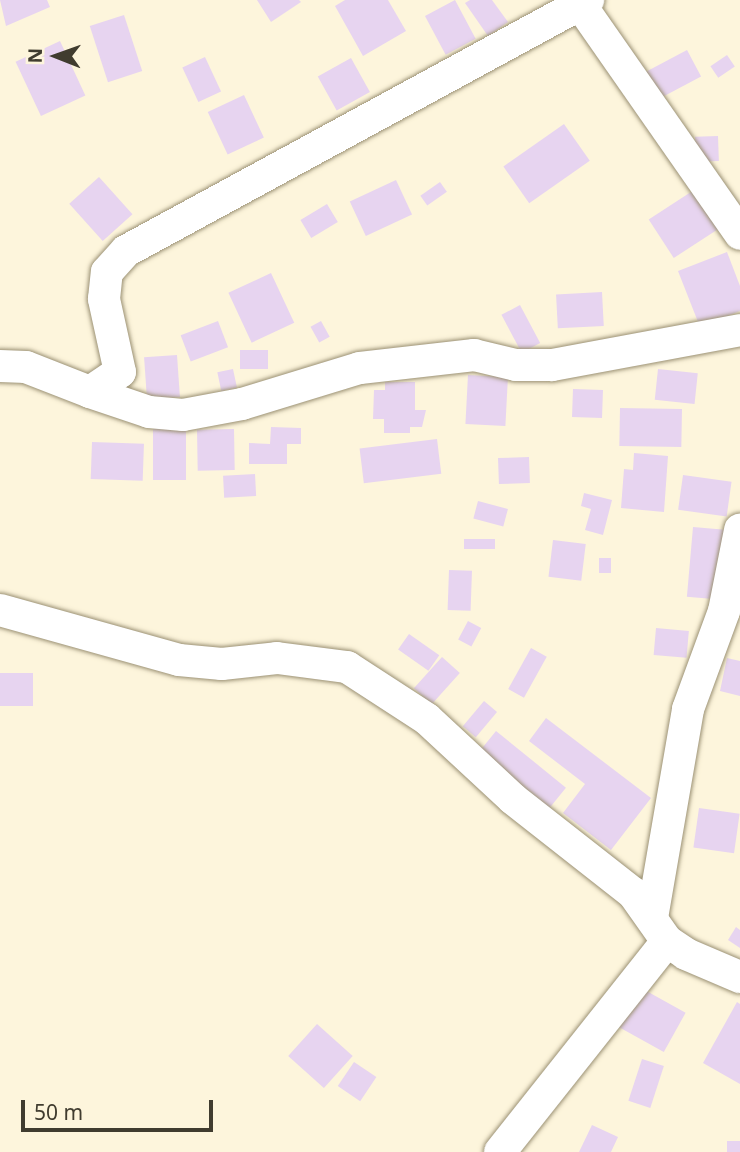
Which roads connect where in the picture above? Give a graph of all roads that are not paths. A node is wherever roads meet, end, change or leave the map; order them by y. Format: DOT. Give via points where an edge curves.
graph roads {
  1 [pos="581,2"];
  2 [pos="740,234"];
  3 [pos="740,330"];
  4 [pos="0,366"];
  5 [pos="90,393"];
  6 [pos="740,530"];
  7 [pos="0,610"];
  8 [pos="659,929"];
  9 [pos="740,977"];
  10 [pos="500,1152"];
  1 -- 2 [label="street"];
  1 -- 5 [label="street" via="126,251 107,272 104,299 120,372"];
  3 -- 5 [label="street" via="552,365 516,365 474,355 360,368 242,404 183,415 149,412"];
  4 -- 5 [label="street" via="26,368"];
  6 -- 8 [label="street" via="724,611 688,709"];
  7 -- 8 [label="street" via="179,660 222,664 277,658 347,667 427,719 513,799 633,893"];
  8 -- 9 [label="street" via="686,954"];
  8 -- 10 [label="street"];
}
